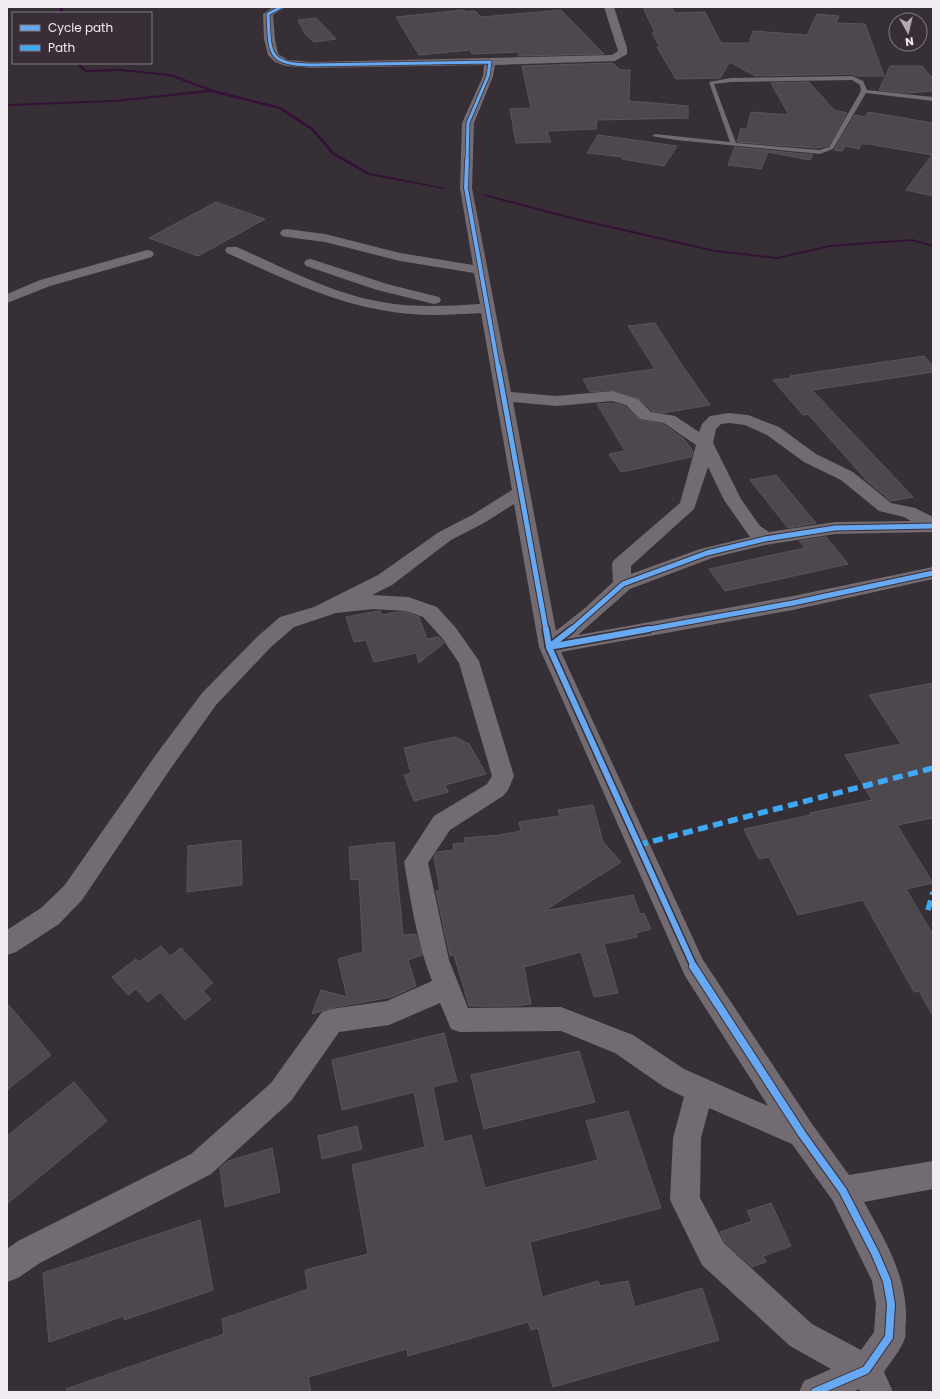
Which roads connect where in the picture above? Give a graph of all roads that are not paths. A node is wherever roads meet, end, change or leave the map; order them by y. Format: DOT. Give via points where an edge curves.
graph roads {
  1 [pos="281,7"];
  2 [pos="609,7"];
  3 [pos="490,62"];
  4 [pos="864,91"];
  5 [pos="933,99"];
  6 [pos="655,136"];
  7 [pos="734,144"];
  8 [pos="287,233"];
  9 [pos="232,250"];
  10 [pos="146,254"];
  11 [pos="312,263"];
  12 [pos="480,270"];
  13 [pos="7,299"];
  14 [pos="487,308"];
  15 [pos="467,309"];
  16 [pos="503,396"];
  17 [pos="705,443"];
  18 [pos="521,492"];
  19 [pos="933,525"];
  20 [pos="765,538"];
  21 [pos="933,574"];
  22 [pos="623,584"];
  23 [pos="332,607"];
  24 [pos="549,647"];
  25 [pos="7,944"];
  26 [pos="447,986"];
  27 [pos="700,1091"];
  28 [pos="802,1134"];
  29 [pos="933,1175"];
  30 [pos="843,1190"];
  31 [pos="7,1267"];
  32 [pos="872,1381"];
  33 [pos="814,1392"];
  1 -- 3 [label="street" via="268,14 270,47 275,59 283,63 312,65"];
  2 -- 3 [label="street" via="623,52 615,58"];
  3 -- 12 [label="street" via="488,76 468,123 466,188"];
  4 -- 5 [label="lane"];
  4 -- 7 [label="lane" via="831,148 826,151"];
  4 -- 7 [label="lane" via="860,81 852,78 731,80 711,83"];
  6 -- 7 [label="lane"];
  8 -- 12 [label="street" via="325,238 400,257"];
  9 -- 15 [label="street" via="279,271 381,306"];
  10 -- 13 [label="street" via="45,283"];
  11 -- 15 [label="street" via="382,287"];
  12 -- 14 [label="street"];
  14 -- 15 [label="street"];
  14 -- 16 [label="street"];
  16 -- 17 [label="street" via="556,401 613,396 632,402 646,416 669,419"];
  16 -- 18 [label="street"];
  17 -- 19 [label="street" via="708,428 716,419 748,420 773,431 810,458 847,476 885,507 909,512"];
  17 -- 20 [label="street" via="732,500 754,530"];
  17 -- 22 [label="street" via="688,505 620,564"];
  18 -- 23 [label="street" via="445,536 385,580"];
  18 -- 24 [label="street"];
  19 -- 20 [label="street" via="835,528"];
  20 -- 22 [label="street" via="707,553"];
  21 -- 24 [label="street" via="785,605"];
  22 -- 24 [label="street"];
  23 -- 25 [label="street" via="288,622 264,642 209,699 74,893 50,916"];
  23 -- 26 [label="street" via="373,602 408,604 430,612 469,661 503,776 494,790 442,823 416,862 436,960"];
  24 -- 28 [label="street" via="694,968"];
  26 -- 27 [label="street" via="460,1020 561,1019 624,1044 674,1078"];
  26 -- 31 [label="street" via="389,1013 331,1021 281,1092 201,1164 29,1252"];
  27 -- 28 [label="street"];
  27 -- 32 [label="street" via="687,1138 685,1200 713,1254 801,1335"];
  28 -- 30 [label="street"];
  29 -- 30 [label="street"];
  30 -- 32 [label="street" via="887,1281 891,1304 889,1337"];
  32 -- 33 [label="street"];
}
